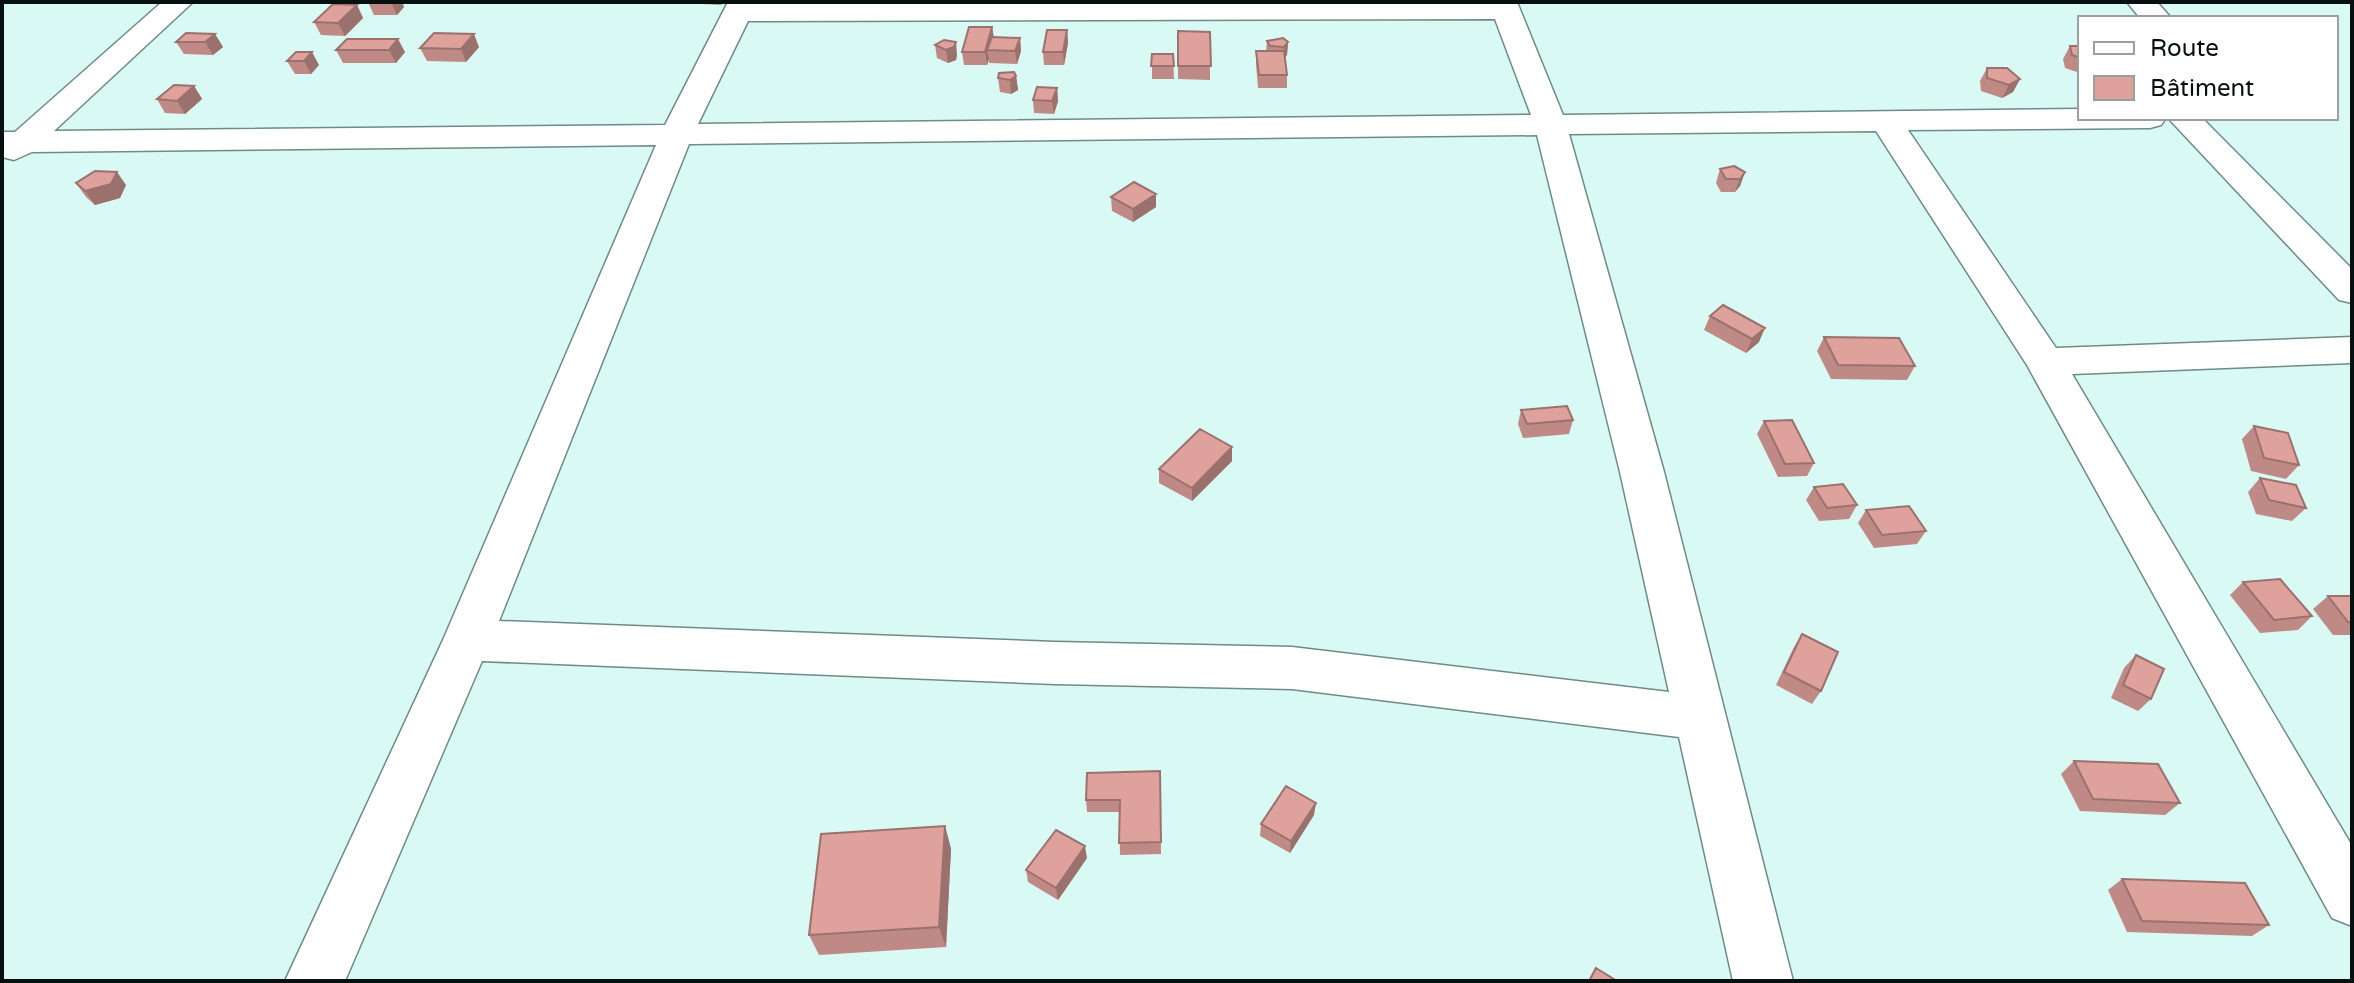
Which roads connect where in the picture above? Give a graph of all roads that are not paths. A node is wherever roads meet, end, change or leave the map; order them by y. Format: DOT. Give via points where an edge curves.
graph roads {
  1 [pos="179,2"];
  2 [pos="1504,6"];
  3 [pos="739,7"];
  4 [pos="2078,119"];
  5 [pos="1885,120"];
  6 [pos="2186,120"];
  7 [pos="1550,123"];
  8 [pos="676,136"];
  9 [pos="9,149"];
  10 [pos="2352,291"];
  11 [pos="2352,350"];
  12 [pos="2045,362"];
  13 [pos="467,640"];
  14 [pos="1698,717"];
  15 [pos="2352,899"];
  16 [pos="315,981"];
  17 [pos="1763,981"];
  1 -- 9 [label="street"];
  2 -- 3 [label="street"];
  2 -- 7 [label="street"];
  3 -- 8 [label="street"];
  4 -- 5 [label="street"];
  5 -- 7 [label="street"];
  5 -- 12 [label="street"];
  6 -- 10 [label="street"];
  7 -- 8 [label="street"];
  7 -- 14 [label="street" via="1642,472"];
  8 -- 9 [label="street"];
  8 -- 13 [label="street"];
  11 -- 12 [label="street"];
  12 -- 15 [label="street"];
  13 -- 14 [label="street" via="1292,668"];
  13 -- 16 [label="street"];
  14 -- 17 [label="street"];
}
